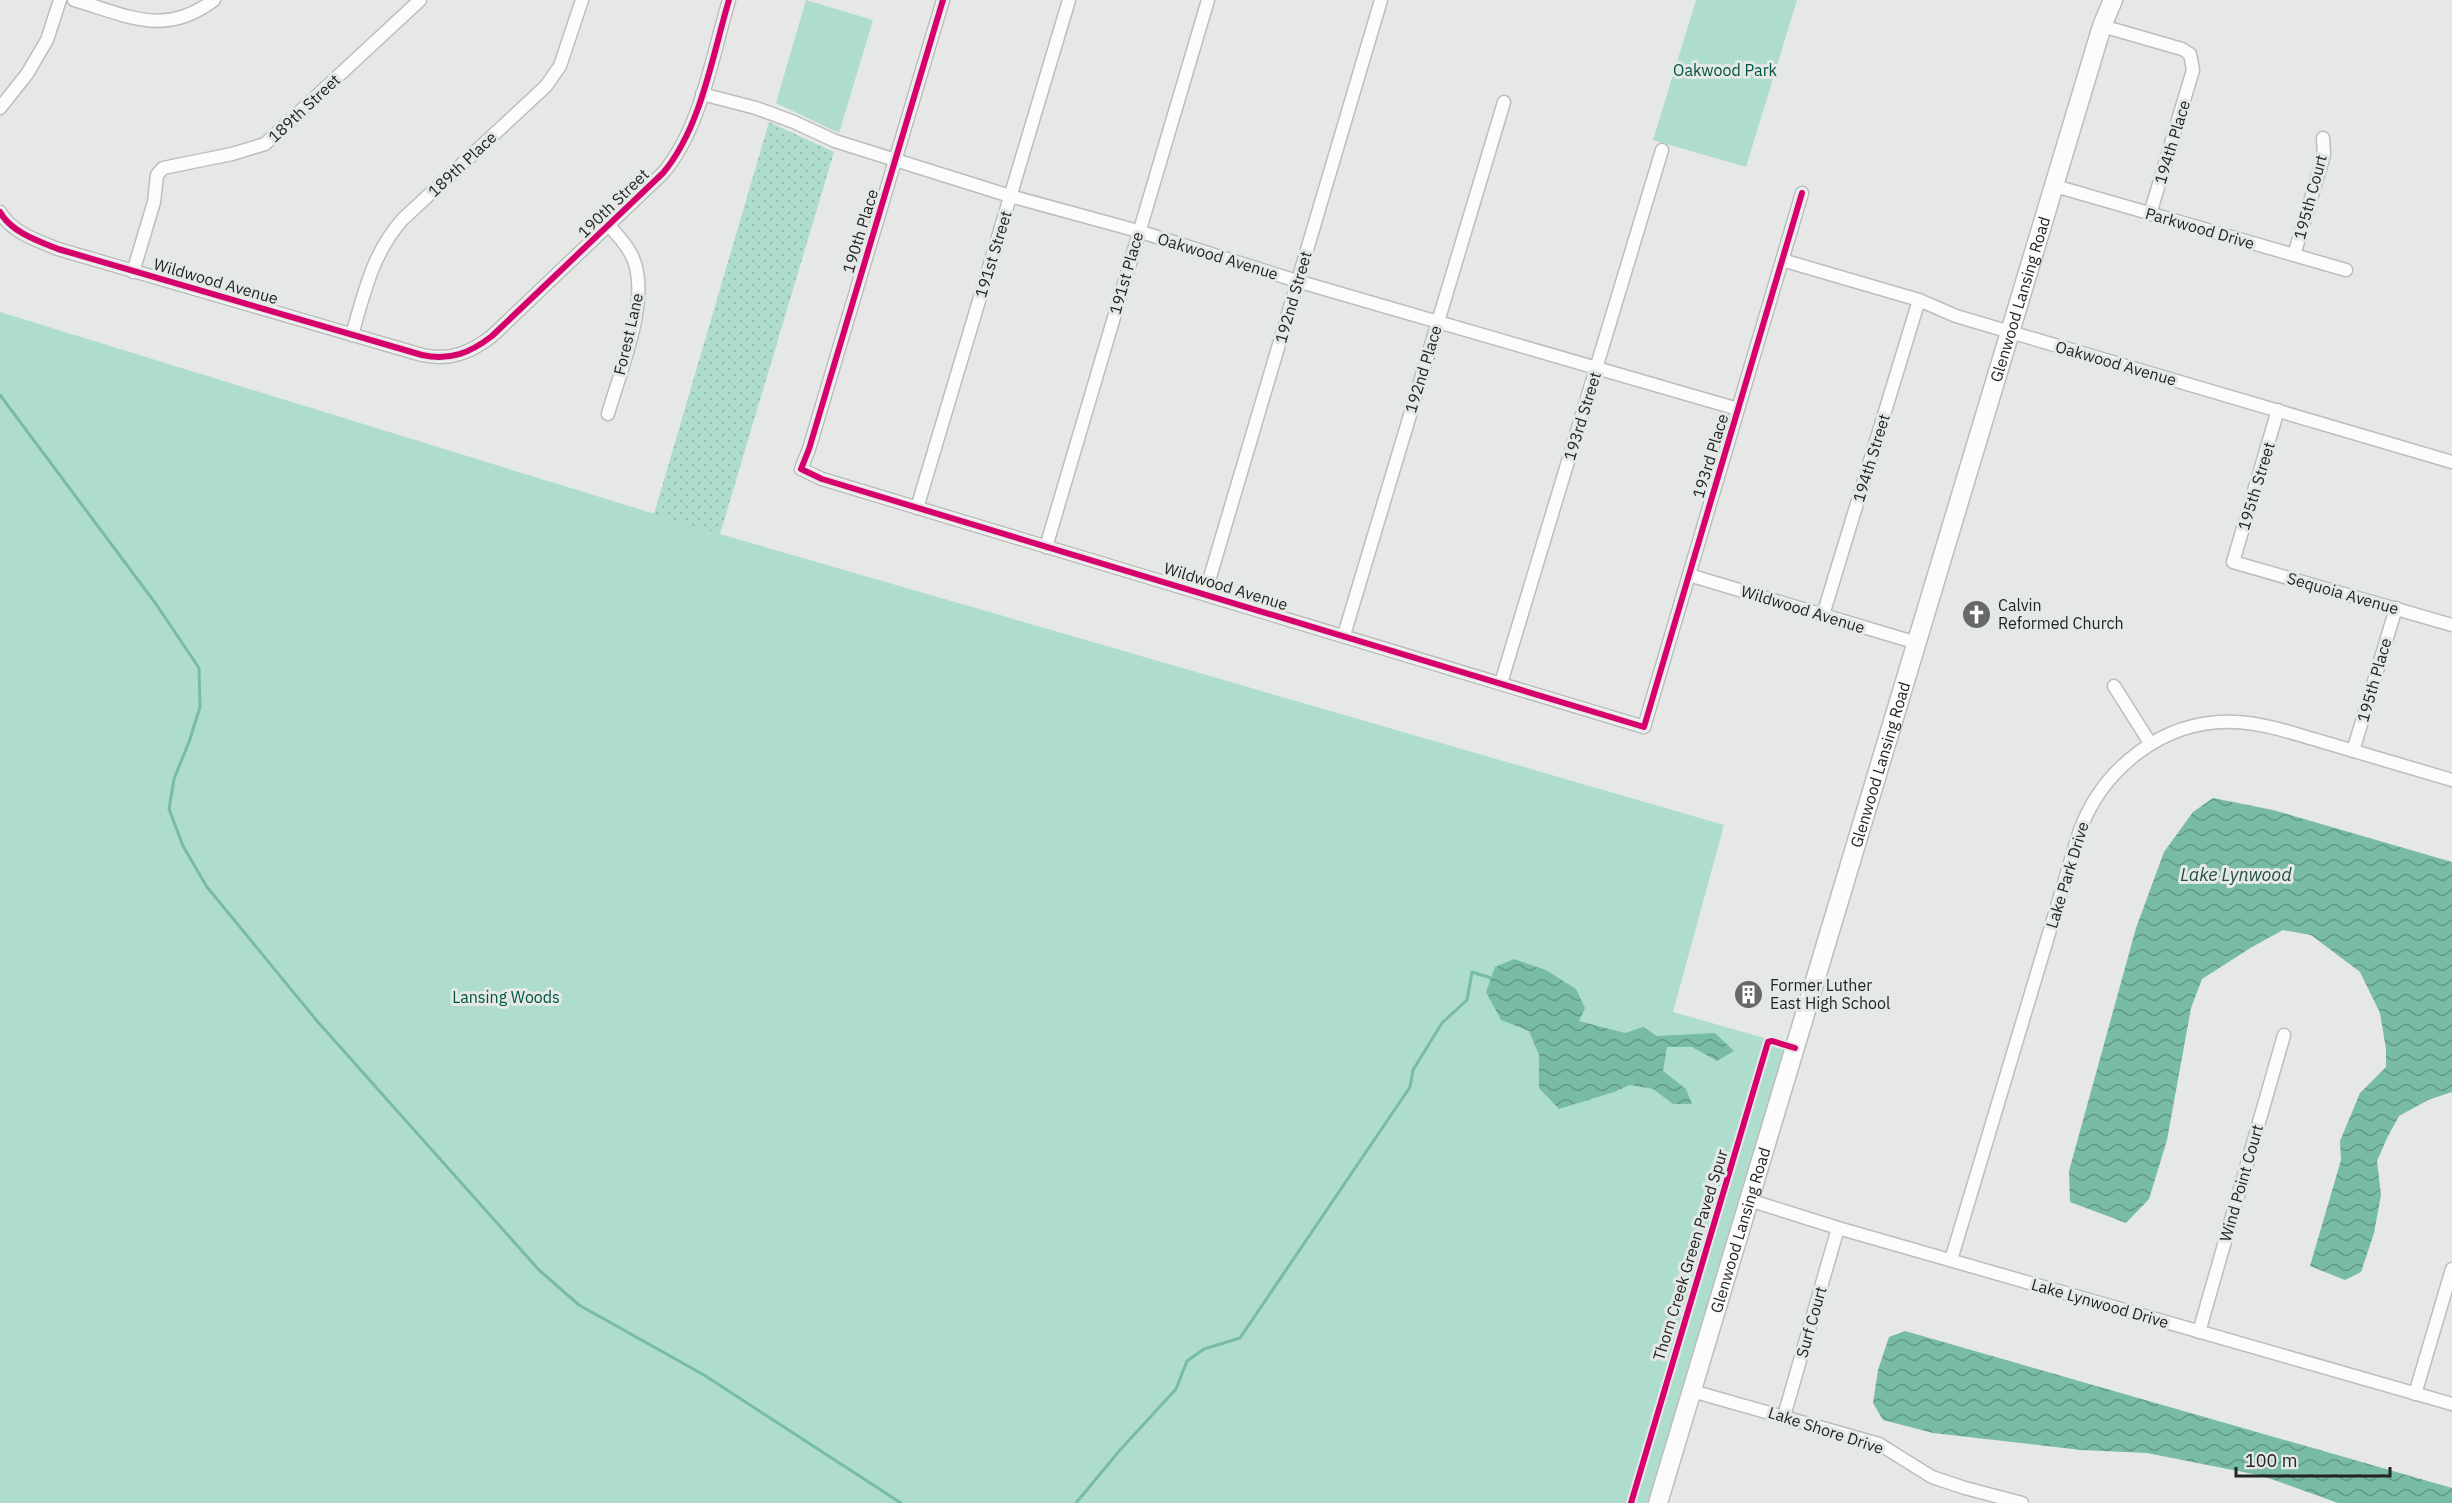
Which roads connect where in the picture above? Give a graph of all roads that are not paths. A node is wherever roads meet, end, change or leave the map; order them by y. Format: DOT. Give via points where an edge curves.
graph roads {
  1 [pos="60,0"];
  2 [pos="74,0"];
  3 [pos="214,0"];
  4 [pos="420,0"];
  5 [pos="582,0"];
  6 [pos="729,0"];
  7 [pos="943,0"];
  8 [pos="1069,0"];
  9 [pos="1208,0"];
  10 [pos="1381,0"];
  11 [pos="2106,0"];
  12 [pos="2114,0"];
  13 [pos="2102,26"];
  14 [pos="702,94"];
  15 [pos="1504,102"];
  16 [pos="0,108"];
  17 [pos="2323,138"];
  18 [pos="1662,150"];
  19 [pos="896,159"];
  20 [pos="2055,186"];
  21 [pos="1802,193"];
  22 [pos="1010,196"];
  23 [pos="0,212"];
  24 [pos="2150,214"];
  25 [pos="608,225"];
  26 [pos="1138,231"];
  27 [pos="2294,255"];
  28 [pos="1782,260"];
  29 [pos="2346,270"];
  30 [pos="133,272"];
  31 [pos="1297,280"];
  32 [pos="1919,300"];
  33 [pos="1437,322"];
  34 [pos="2011,332"];
  35 [pos="352,335"];
  36 [pos="434,358"];
  37 [pos="1596,368"];
  38 [pos="1738,409"];
  39 [pos="2278,410"];
  40 [pos="608,414"];
  41 [pos="2452,462"];
  42 [pos="801,469"];
  43 [pos="917,508"];
  44 [pos="1046,547"];
  45 [pos="2233,562"];
  46 [pos="1689,575"];
  47 [pos="1205,594"];
  48 [pos="2396,608"];
  49 [pos="1823,615"];
  50 [pos="2452,625"];
  51 [pos="1344,635"];
  52 [pos="1917,643"];
  53 [pos="1501,683"];
  54 [pos="2114,686"];
  55 [pos="1644,727"];
  56 [pos="2150,743"];
  57 [pos="2353,751"];
  58 [pos="2452,780"];
  59 [pos="2284,1035"];
  60 [pos="1749,1200"];
  61 [pos="1838,1228"];
  62 [pos="1951,1260"];
  63 [pos="2452,1269"];
  64 [pos="2199,1332"];
  65 [pos="1692,1391"];
  66 [pos="2415,1394"];
  67 [pos="2452,1404"];
  68 [pos="1784,1416"];
  69 [pos="1658,1503"];
  70 [pos="2022,1503"];
  1 -- 16 [label="street" via="47,40 27,75"];
  2 -- 3 [label="street" via="148,21 172,21 192,15"];
  4 -- 30 [label="street, 189th Street" via="265,144 163,168 157,175 154,202"];
  5 -- 35 [label="street, 189th Place" via="560,66 546,86 387,238 374,260"];
  6 -- 14 [label="street, 190th Street"];
  7 -- 19 [label="street, 190th Place"];
  8 -- 22 [label="street, 191st Street"];
  9 -- 26 [label="street, 191st Place"];
  10 -- 31 [label="street, 192nd Street"];
  11 -- 13 [label="main road, Glenwood Lansing Road"];
  12 -- 13 [label="main road, Glenwood Lansing Road"];
  13 -- 20 [label="main road, Glenwood Lansing Road"];
  13 -- 24 [label="street, 194th Place" via="2190,54 2193,70"];
  14 -- 19 [label="street, Oakwood Avenue" via="756,108 835,141"];
  14 -- 25 [label="street, 190th Street" via="688,136 673,161"];
  15 -- 33 [label="street, 192nd Place"];
  17 -- 27 [label="street, 195th Court" via="2324,154"];
  18 -- 37 [label="street, 193rd Street"];
  19 -- 22 [label="street, Oakwood Avenue"];
  19 -- 42 [label="street, 190th Place"];
  20 -- 24 [label="street, Parkwood Drive"];
  20 -- 34 [label="main road, Glenwood Lansing Road"];
  21 -- 28 [label="street, 193rd Place"];
  22 -- 26 [label="street, Oakwood Avenue"];
  22 -- 43 [label="street, 191st Street"];
  23 -- 30 [label="street, Wildwood Avenue" via="31,238"];
  24 -- 27 [label="street, Parkwood Drive"];
  25 -- 36 [label="street, 190th Street" via="482,344 458,356"];
  25 -- 40 [label="street, Forest Lane" via="632,255 640,288"];
  26 -- 31 [label="street, Oakwood Avenue"];
  26 -- 44 [label="street, 191st Place"];
  27 -- 29 [label="street, Parkwood Drive"];
  28 -- 32 [label="street, Oakwood Avenue"];
  28 -- 38 [label="street, 193rd Place"];
  30 -- 35 [label="street, Wildwood Avenue"];
  31 -- 33 [label="street, Oakwood Avenue"];
  31 -- 47 [label="street, 192nd Street"];
  32 -- 34 [label="street, Oakwood Avenue"];
  32 -- 49 [label="street, 194th Street"];
  33 -- 37 [label="street, Oakwood Avenue"];
  33 -- 51 [label="street, 192nd Place"];
  34 -- 39 [label="street, Oakwood Avenue"];
  34 -- 52 [label="main road, Glenwood Lansing Road"];
  35 -- 36 [label="street, Wildwood Avenue"];
  37 -- 38 [label="street, Oakwood Avenue"];
  37 -- 53 [label="street, 193rd Street"];
  38 -- 46 [label="street, 193rd Place"];
  39 -- 41 [label="street, Oakwood Avenue"];
  39 -- 45 [label="street, 195th Street"];
  42 -- 43 [label="street, Wildwood Avenue"];
  43 -- 44 [label="street, Wildwood Avenue"];
  44 -- 47 [label="street, Wildwood Avenue"];
  45 -- 48 [label="street, Sequoia Avenue"];
  46 -- 49 [label="street, Wildwood Avenue"];
  46 -- 55 [label="street, 193rd Place"];
  47 -- 51 [label="street, Wildwood Avenue"];
  48 -- 50 [label="street, Sequoia Avenue"];
  48 -- 57 [label="street, 195th Place"];
  49 -- 52 [label="street, Wildwood Avenue"];
  51 -- 53 [label="street, Wildwood Avenue"];
  52 -- 60 [label="main road, Glenwood Lansing Road"];
  53 -- 55 [label="street, Wildwood Avenue"];
  54 -- 56 [label="street"];
  56 -- 57 [label="street, Lake Park Drive" via="2186,728 2233,722 2268,726"];
  56 -- 62 [label="street, Lake Park Drive" via="2113,773 2083,821"];
  57 -- 58 [label="street, Lake Park Drive"];
  59 -- 64 [label="street, Wind Point Court"];
  60 -- 61 [label="street, Lake Lynwood Drive"];
  60 -- 65 [label="main road, Glenwood Lansing Road"];
  61 -- 62 [label="street, Lake Lynwood Drive"];
  61 -- 68 [label="street, Surf Court"];
  62 -- 64 [label="street, Lake Lynwood Drive"];
  63 -- 66 [label="street"];
  64 -- 66 [label="street, Lake Lynwood Drive"];
  65 -- 68 [label="street, Lake Shore Drive"];
  65 -- 69 [label="main road, Glenwood Lansing Road"];
  66 -- 67 [label="street, Lake Lynwood Drive"];
  68 -- 70 [label="street, Lake Shore Drive" via="1878,1444 1932,1477"];
}
